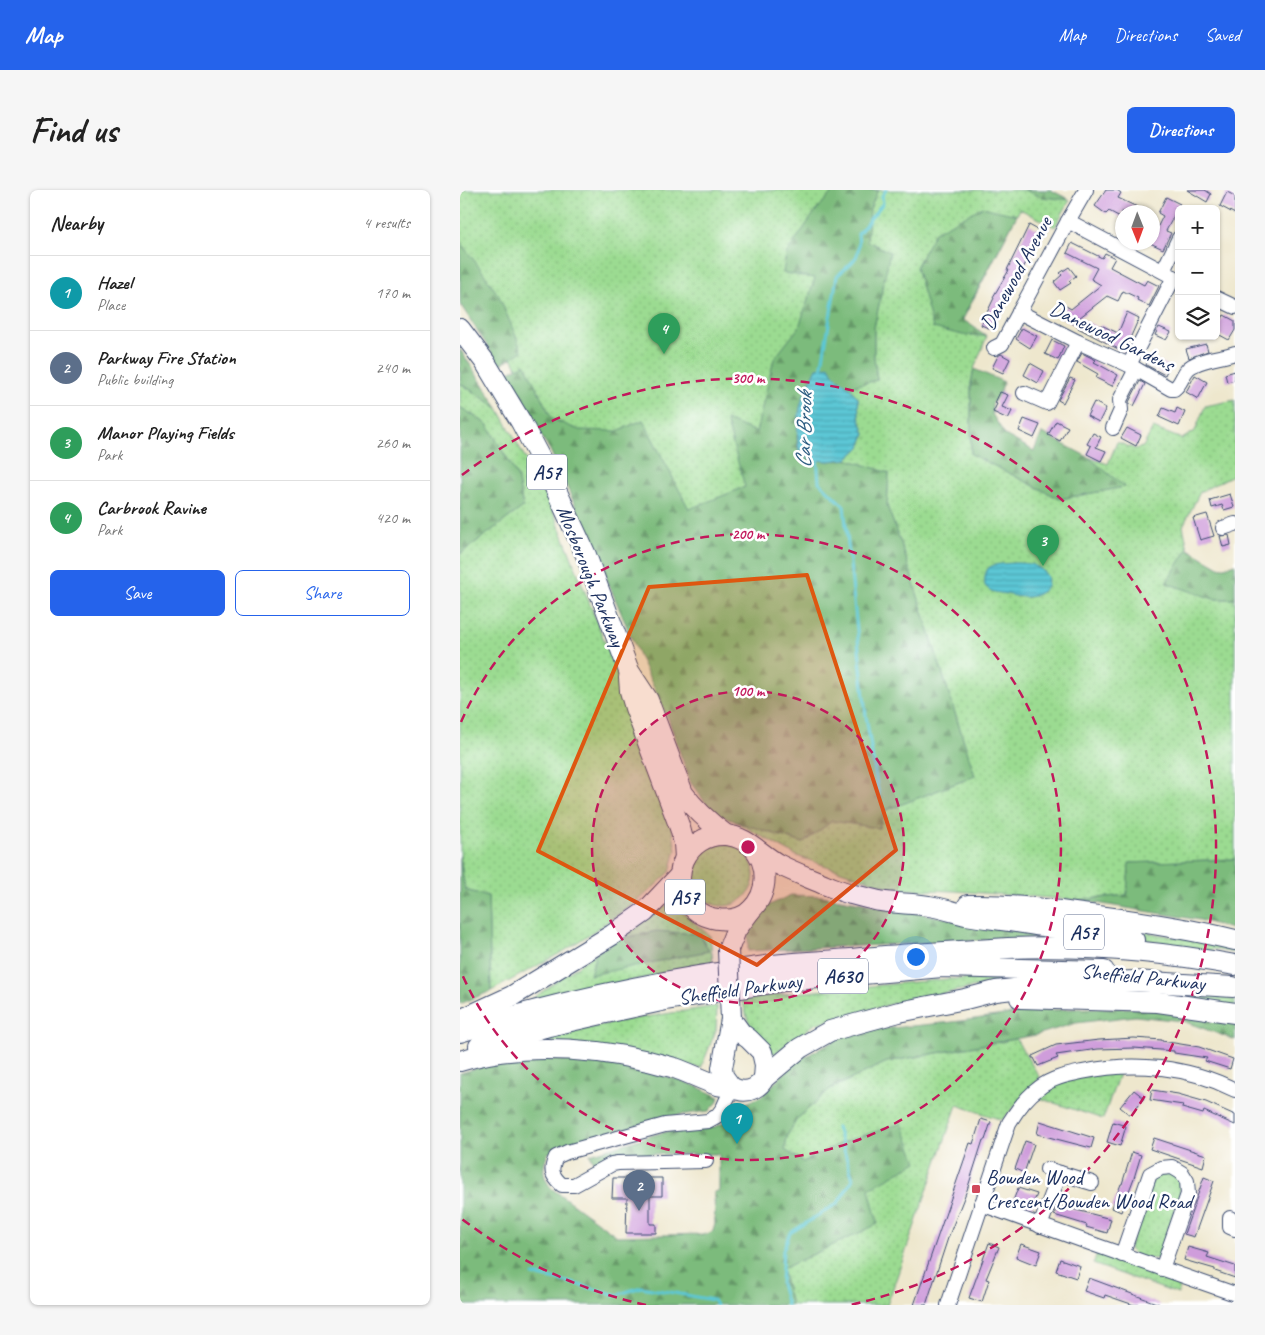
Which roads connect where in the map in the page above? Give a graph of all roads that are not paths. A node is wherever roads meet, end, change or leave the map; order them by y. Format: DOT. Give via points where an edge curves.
graph roads {
  1 [pos="1086,190"];
  2 [pos="1068,221"];
  3 [pos="1177,250"];
  4 [pos="1172,276"];
  5 [pos="1220,300"];
  6 [pos="1235,307"];
  7 [pos="1019,312"];
  8 [pos="460,329"];
  9 [pos="1078,342"];
  10 [pos="994,348"];
  11 [pos="1235,353"];
  12 [pos="1132,367"];
  13 [pos="1024,393"];
  14 [pos="1113,428"];
  15 [pos="629,670"];
  16 [pos="726,835"];
  17 [pos="752,846"];
  18 [pos="682,867"];
  19 [pos="931,906"];
  20 [pos="750,911"];
  21 [pos="716,919"];
  22 [pos="1235,940"];
  23 [pos="728,950"];
  24 [pos="1235,964"];
  25 [pos="1234,987"];
  26 [pos="966,999"];
  27 [pos="1235,1013"];
  28 [pos="731,1019"];
  29 [pos="460,1020"];
  30 [pos="460,1032"];
  31 [pos="460,1052"];
  32 [pos="460,1061"];
  33 [pos="764,1078"];
  34 [pos="732,1088"];
  35 [pos="1235,1090"];
  36 [pos="706,1161"];
  37 [pos="1092,1183"];
  38 [pos="981,1204"];
  39 [pos="1040,1226"];
  40 [pos="1122,1255"];
  41 [pos="1162,1269"];
  42 [pos="1235,1294"];
  43 [pos="948,1305"];
  1 -- 2 [label="street, Danewood Avenue"];
  2 -- 4 [label="street"];
  2 -- 7 [label="street, Danewood Avenue"];
  3 -- 4 [label="street"];
  4 -- 12 [label="street"];
  5 -- 6 [label="street"];
  7 -- 9 [label="street, Danewood Gardens"];
  7 -- 10 [label="street, Danewood Avenue" via="1002,344"];
  8 -- 15 [label="highway, Mosborough Parkway / A57" via="522,422 551,479 586,555"];
  9 -- 12 [label="street, Danewood Gardens"];
  9 -- 13 [label="street" via="1047,403"];
  11 -- 12 [label="street, Danewood Gardens" via="1194,364 1174,389"];
  12 -- 14 [label="street"];
  15 -- 16 [label="highway, Mosborough Parkway / A57" via="648,700 684,793 700,814"];
  15 -- 18 [label="highway, Mosborough Parkway / A57" via="630,691 684,843"];
  16 -- 17 [label="highway, A57"];
  16 -- 18 [label="highway, A57" via="702,840 689,851"];
  17 -- 19 [label="highway, A57" via="802,876 849,894"];
  17 -- 20 [label="highway, A57" via="761,859 765,884"];
  18 -- 21 [label="highway, A57" via="680,883 692,906"];
  18 -- 29 [label="highway" via="644,912 612,935 512,996"];
  19 -- 22 [label="highway" via="994,905 1050,909 1132,920"];
  19 -- 24 [label="highway, A57" via="966,915 1171,946"];
  20 -- 21 [label="highway, A57" via="730,919"];
  20 -- 23 [label="highway, A57" via="736,930"];
  21 -- 23 [label="highway, A57" via="723,928"];
  23 -- 28 [label="highway, A57, bridge"];
  24 -- 30 [label="highway, Sheffield Parkway / A630" via="1145,952 1048,948 774,965 665,982 579,1000"];
  25 -- 26 [label="highway" via="1134,981 1048,985 996,991"];
  25 -- 31 [label="highway, Sheffield Parkway / A630" via="1136,972 942,967 784,981 666,1000 549,1026"];
  26 -- 27 [label="highway" via="1158,1002"];
  26 -- 33 [label="highway" via="899,1012 830,1031 800,1048"];
  28 -- 33 [label="highway" via="762,1052"];
  28 -- 34 [label="highway, A57" via="722,1068 723,1076"];
  32 -- 34 [label="highway" via="523,1050 593,1051 648,1060"];
  33 -- 34 [label="highway" via="749,1091"];
  34 -- 36 [label="street" via="723,1108 708,1121 665,1125 567,1152 556,1157 552,1167 554,1178 562,1185 574,1185 612,1164"];
  35 -- 38 [label="street" via="1182,1071 1143,1066 1102,1068 1060,1076 1039,1087 1018,1108 1009,1123"];
  37 -- 39 [label="street" via="1054,1171"];
  38 -- 39 [label="street"];
  38 -- 43 [label="street"];
  39 -- 40 [label="street"];
  40 -- 41 [label="street"];
  40 -- 41 [label="street" via="1150,1174 1172,1167 1187,1181 1188,1194"];
  41 -- 42 [label="street"];
}
